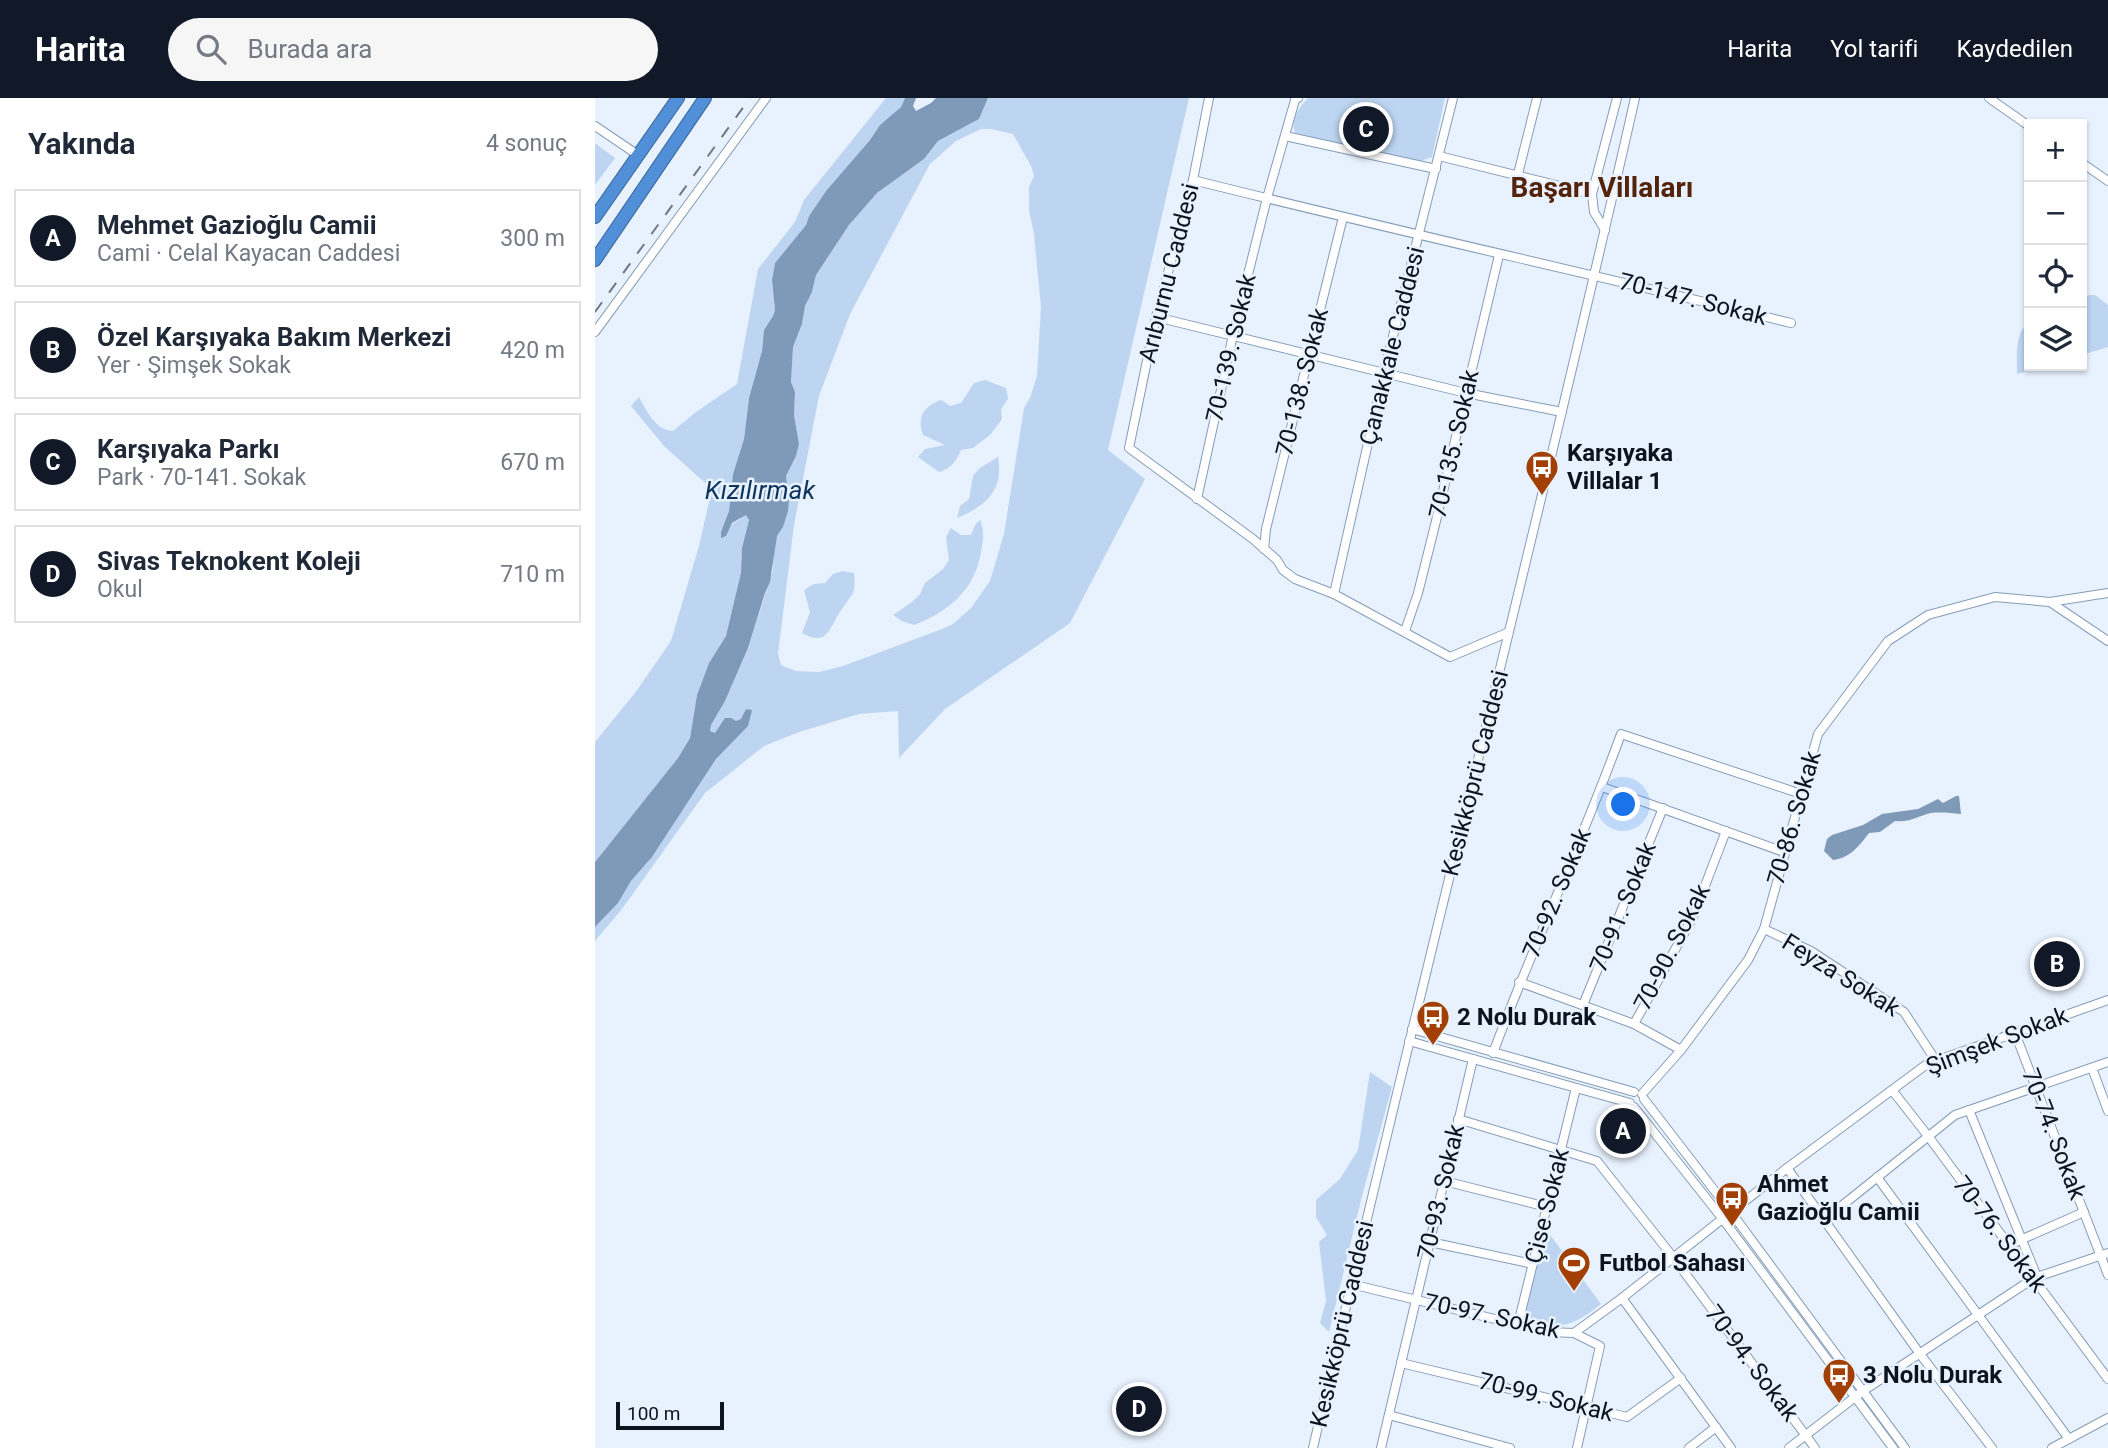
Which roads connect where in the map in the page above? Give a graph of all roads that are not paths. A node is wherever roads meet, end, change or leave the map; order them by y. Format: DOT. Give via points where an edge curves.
graph roads {
  1 [pos="678,98"];
  2 [pos="705,98"];
  3 [pos="766,98"];
  4 [pos="1209,98"];
  5 [pos="1298,98"];
  6 [pos="1453,98"];
  7 [pos="1537,98"];
  8 [pos="1616,98"];
  9 [pos="1635,98"];
  10 [pos="1989,98"];
  11 [pos="2024,122"];
  12 [pos="595,126"];
  13 [pos="1285,136"];
  14 [pos="638,155"];
  15 [pos="1439,156"];
  16 [pos="2087,166"];
  17 [pos="1436,169"];
  18 [pos="1518,174"];
  19 [pos="1193,180"];
  20 [pos="2108,181"];
  21 [pos="1592,194"];
  22 [pos="1267,198"];
  23 [pos="595,217"];
  24 [pos="1343,217"];
  25 [pos="1605,230"];
  26 [pos="1419,235"];
  27 [pos="1499,255"];
  28 [pos="595,260"];
  29 [pos="1595,275"];
  30 [pos="1156,317"];
  31 [pos="1791,323"];
  32 [pos="595,332"];
  33 [pos="1233,335"];
  34 [pos="1309,354"];
  35 [pos="1384,372"];
  36 [pos="1466,393"];
  37 [pos="1562,412"];
  38 [pos="1197,499"];
  39 [pos="1265,549"];
  40 [pos="2108,593"];
  41 [pos="1334,594"];
  42 [pos="2050,602"];
  43 [pos="1405,631"];
  44 [pos="1509,632"];
  45 [pos="2108,641"];
  46 [pos="1602,786"];
  47 [pos="1801,794"];
  48 [pos="1663,808"];
  49 [pos="1725,831"];
  50 [pos="1784,852"];
  51 [pos="1764,929"];
  52 [pos="1519,982"];
  53 [pos="2108,1000"];
  54 [pos="1583,1006"];
  55 [pos="1634,1024"];
  56 [pos="1412,1028"];
  57 [pos="2015,1033"];
  58 [pos="1409,1041"];
  59 [pos="1681,1050"];
  60 [pos="1493,1053"];
  61 [pos="1472,1059"];
  62 [pos="1936,1061"];
  63 [pos="2108,1062"];
  64 [pos="2092,1068"];
  65 [pos="2036,1087"];
  66 [pos="1576,1088"];
  67 [pos="1892,1090"];
  68 [pos="1640,1095"];
  69 [pos="1632,1105"];
  70 [pos="1969,1110"];
  71 [pos="2108,1111"];
  72 [pos="1458,1119"];
  73 [pos="1929,1136"];
  74 [pos="1561,1149"];
  75 [pos="1787,1168"];
  76 [pos="1877,1177"];
  77 [pos="1444,1181"];
  78 [pos="1547,1207"];
  79 [pos="1731,1212"];
  80 [pos="2084,1212"];
  81 [pos="1723,1218"];
  82 [pos="1824,1220"];
  83 [pos="2021,1239"];
  84 [pos="1430,1242"];
  85 [pos="2009,1245"];
  86 [pos="2104,1254"];
  87 [pos="1673,1257"];
  88 [pos="1533,1265"];
  89 [pos="2108,1275"];
  90 [pos="2036,1278"];
  91 [pos="1351,1284"];
  92 [pos="1622,1298"];
  93 [pos="1416,1300"];
  94 [pos="1977,1316"];
  95 [pos="1518,1324"];
  96 [pos="1574,1333"];
  97 [pos="1920,1354"];
  98 [pos="1401,1363"];
  99 [pos="1681,1378"];
  100 [pos="2108,1379"];
  101 [pos="1859,1394"];
  102 [pos="1587,1407"];
  103 [pos="1389,1415"];
  104 [pos="2108,1418"];
  105 [pos="1716,1427"];
  106 [pos="1805,1436"];
  107 [pos="2069,1439"];
  108 [pos="1313,1448"];
  109 [pos="1381,1448"];
  110 [pos="1510,1448"];
  111 [pos="1577,1448"];
  112 [pos="1689,1448"];
  113 [pos="1731,1448"];
  114 [pos="1790,1448"];
  115 [pos="1815,1448"];
  116 [pos="1893,1448"];
  117 [pos="1905,1448"];
  118 [pos="1992,1448"];
  119 [pos="2052,1448"];
  1 -- 14 [label="highway"];
  2 -- 28 [label="highway"];
  3 -- 32 [label="street"];
  4 -- 19 [label="street, Arıburnu Caddesi"];
  5 -- 13 [label="street, 70-139. Sokak"];
  6 -- 15 [label="street, Çanakkale Caddesi"];
  7 -- 18 [label="street"];
  8 -- 21 [label="street"];
  9 -- 25 [label="street, Kesikköprü Caddesi"];
  10 -- 11 [label="street"];
  12 -- 14 [label="street"];
  13 -- 17 [label="street"];
  13 -- 22 [label="street, 70-139. Sokak"];
  14 -- 23 [label="highway"];
  15 -- 17 [label="street, Çanakkale Caddesi"];
  15 -- 18 [label="street"];
  16 -- 20 [label="street"];
  17 -- 26 [label="street, Çanakkale Caddesi"];
  18 -- 21 [label="street"];
  19 -- 22 [label="street, 70-147. Sokak"];
  19 -- 30 [label="street, Arıburnu Caddesi"];
  21 -- 25 [label="street" via="1594,212"];
  22 -- 24 [label="street, 70-147. Sokak"];
  22 -- 33 [label="street, 70-139. Sokak"];
  24 -- 26 [label="street, 70-147. Sokak"];
  24 -- 34 [label="street, 70-138. Sokak"];
  25 -- 29 [label="street, Kesikköprü Caddesi"];
  26 -- 27 [label="street, 70-147. Sokak"];
  26 -- 35 [label="street, Çanakkale Caddesi"];
  27 -- 29 [label="street, 70-147. Sokak"];
  27 -- 36 [label="street, 70-135. Sokak"];
  29 -- 31 [label="street, 70-147. Sokak"];
  29 -- 37 [label="street, Kesikköprü Caddesi"];
  30 -- 33 [label="street"];
  30 -- 38 [label="street, Arıburnu Caddesi" via="1129,449"];
  33 -- 34 [label="street"];
  33 -- 38 [label="street, 70-139. Sokak"];
  34 -- 35 [label="street"];
  34 -- 39 [label="street, 70-138. Sokak"];
  35 -- 36 [label="street"];
  35 -- 41 [label="street, Çanakkale Caddesi"];
  36 -- 37 [label="street"];
  36 -- 43 [label="street, 70-135. Sokak"];
  37 -- 44 [label="street, Kesikköprü Caddesi"];
  38 -- 39 [label="street"];
  39 -- 41 [label="street" via="1295,579"];
  40 -- 42 [label="street"];
  41 -- 43 [label="street"];
  42 -- 45 [label="street"];
  42 -- 47 [label="street, 70-86. Sokak" via="1995,597 1928,615 1888,641 1818,734"];
  43 -- 44 [label="street" via="1450,657"];
  44 -- 56 [label="street, Kesikköprü Caddesi"];
  46 -- 47 [label="street, 70-92. Sokak" via="1621,734"];
  46 -- 48 [label="street"];
  46 -- 52 [label="street, 70-92. Sokak"];
  47 -- 50 [label="street, 70-86. Sokak"];
  48 -- 49 [label="street"];
  48 -- 54 [label="street, 70-91. Sokak"];
  49 -- 50 [label="street"];
  49 -- 55 [label="street, 70-90. Sokak" via="1693,917"];
  50 -- 51 [label="street, 70-86. Sokak"];
  51 -- 59 [label="street, 70-86. Sokak" via="1748,960"];
  51 -- 62 [label="street, Feyza Sokak" via="1811,951 1904,1012"];
  52 -- 54 [label="street"];
  52 -- 60 [label="street, 70-92. Sokak"];
  53 -- 57 [label="street, Şimşek Sokak"];
  54 -- 55 [label="street"];
  55 -- 59 [label="street"];
  56 -- 58 [label="street, Kesikköprü Caddesi"];
  56 -- 60 [label="street"];
  57 -- 62 [label="street, Şimşek Sokak"];
  57 -- 65 [label="street, 70-74. Sokak"];
  58 -- 61 [label="street"];
  58 -- 91 [label="street, Kesikköprü Caddesi"];
  59 -- 68 [label="street, 70-86. Sokak"];
  60 -- 68 [label="street"];
  61 -- 66 [label="street"];
  61 -- 72 [label="street, 70-93. Sokak"];
  62 -- 67 [label="street, Şimşek Sokak"];
  63 -- 64 [label="street"];
  64 -- 65 [label="street"];
  64 -- 71 [label="street"];
  65 -- 70 [label="street"];
  65 -- 80 [label="street, 70-74. Sokak"];
  66 -- 69 [label="street"];
  66 -- 74 [label="street, Çise Sokak"];
  67 -- 73 [label="street, 70-76. Sokak"];
  67 -- 75 [label="street, Şimşek Sokak"];
  68 -- 69 [label="street" via="1641,1105"];
  68 -- 69 [label="street" via="1629,1097"];
  68 -- 79 [label="street"];
  69 -- 81 [label="street"];
  70 -- 73 [label="street"];
  70 -- 83 [label="street"];
  72 -- 74 [label="street, 70-94. Sokak"];
  72 -- 77 [label="street, 70-93. Sokak"];
  73 -- 76 [label="street"];
  73 -- 85 [label="street, 70-76. Sokak"];
  74 -- 78 [label="street, Çise Sokak"];
  74 -- 87 [label="street, 70-94. Sokak" via="1597,1161"];
  75 -- 79 [label="street, Şimşek Sokak"];
  75 -- 82 [label="street"];
  76 -- 82 [label="street"];
  76 -- 94 [label="street"];
  77 -- 78 [label="street"];
  77 -- 84 [label="street, 70-93. Sokak"];
  78 -- 88 [label="street, Çise Sokak"];
  79 -- 81 [label="street, Şimşek Sokak"];
  79 -- 101 [label="street"];
  80 -- 83 [label="street"];
  80 -- 86 [label="street, 70-74. Sokak"];
  81 -- 87 [label="street, 70-97. Sokak"];
  81 -- 101 [label="street"];
  82 -- 97 [label="street"];
  83 -- 85 [label="street"];
  83 -- 90 [label="street"];
  84 -- 88 [label="street"];
  84 -- 93 [label="street, 70-93. Sokak"];
  85 -- 90 [label="street, 70-76. Sokak"];
  86 -- 89 [label="street, 70-74. Sokak"];
  86 -- 90 [label="street"];
  87 -- 92 [label="street, 70-97. Sokak"];
  87 -- 106 [label="street, 70-94. Sokak"];
  88 -- 95 [label="street, Çise Sokak"];
  90 -- 94 [label="street"];
  90 -- 100 [label="street, 70-76. Sokak"];
  91 -- 93 [label="street, 70-97. Sokak"];
  91 -- 108 [label="street, Kesikköprü Caddesi"];
  92 -- 96 [label="street, 70-97. Sokak"];
  92 -- 99 [label="street"];
  93 -- 95 [label="street, 70-97. Sokak"];
  93 -- 98 [label="street, 70-93. Sokak"];
  94 -- 97 [label="street"];
  94 -- 107 [label="street"];
  95 -- 96 [label="street, 70-97. Sokak"];
  96 -- 102 [label="street" via="1600,1346"];
  97 -- 101 [label="street"];
  97 -- 118 [label="street"];
  98 -- 102 [label="street, 70-99. Sokak"];
  98 -- 103 [label="street, 70-93. Sokak"];
  99 -- 102 [label="street, 70-99. Sokak" via="1627,1417"];
  99 -- 105 [label="street"];
  101 -- 106 [label="street"];
  101 -- 116 [label="street"];
  101 -- 117 [label="street"];
  102 -- 111 [label="street"];
  103 -- 109 [label="street, 70-93. Sokak"];
  103 -- 110 [label="street"];
  104 -- 107 [label="street"];
  105 -- 112 [label="street"];
  105 -- 113 [label="street"];
  106 -- 114 [label="street"];
  106 -- 115 [label="street, 70-94. Sokak"];
  107 -- 119 [label="street"];
}
